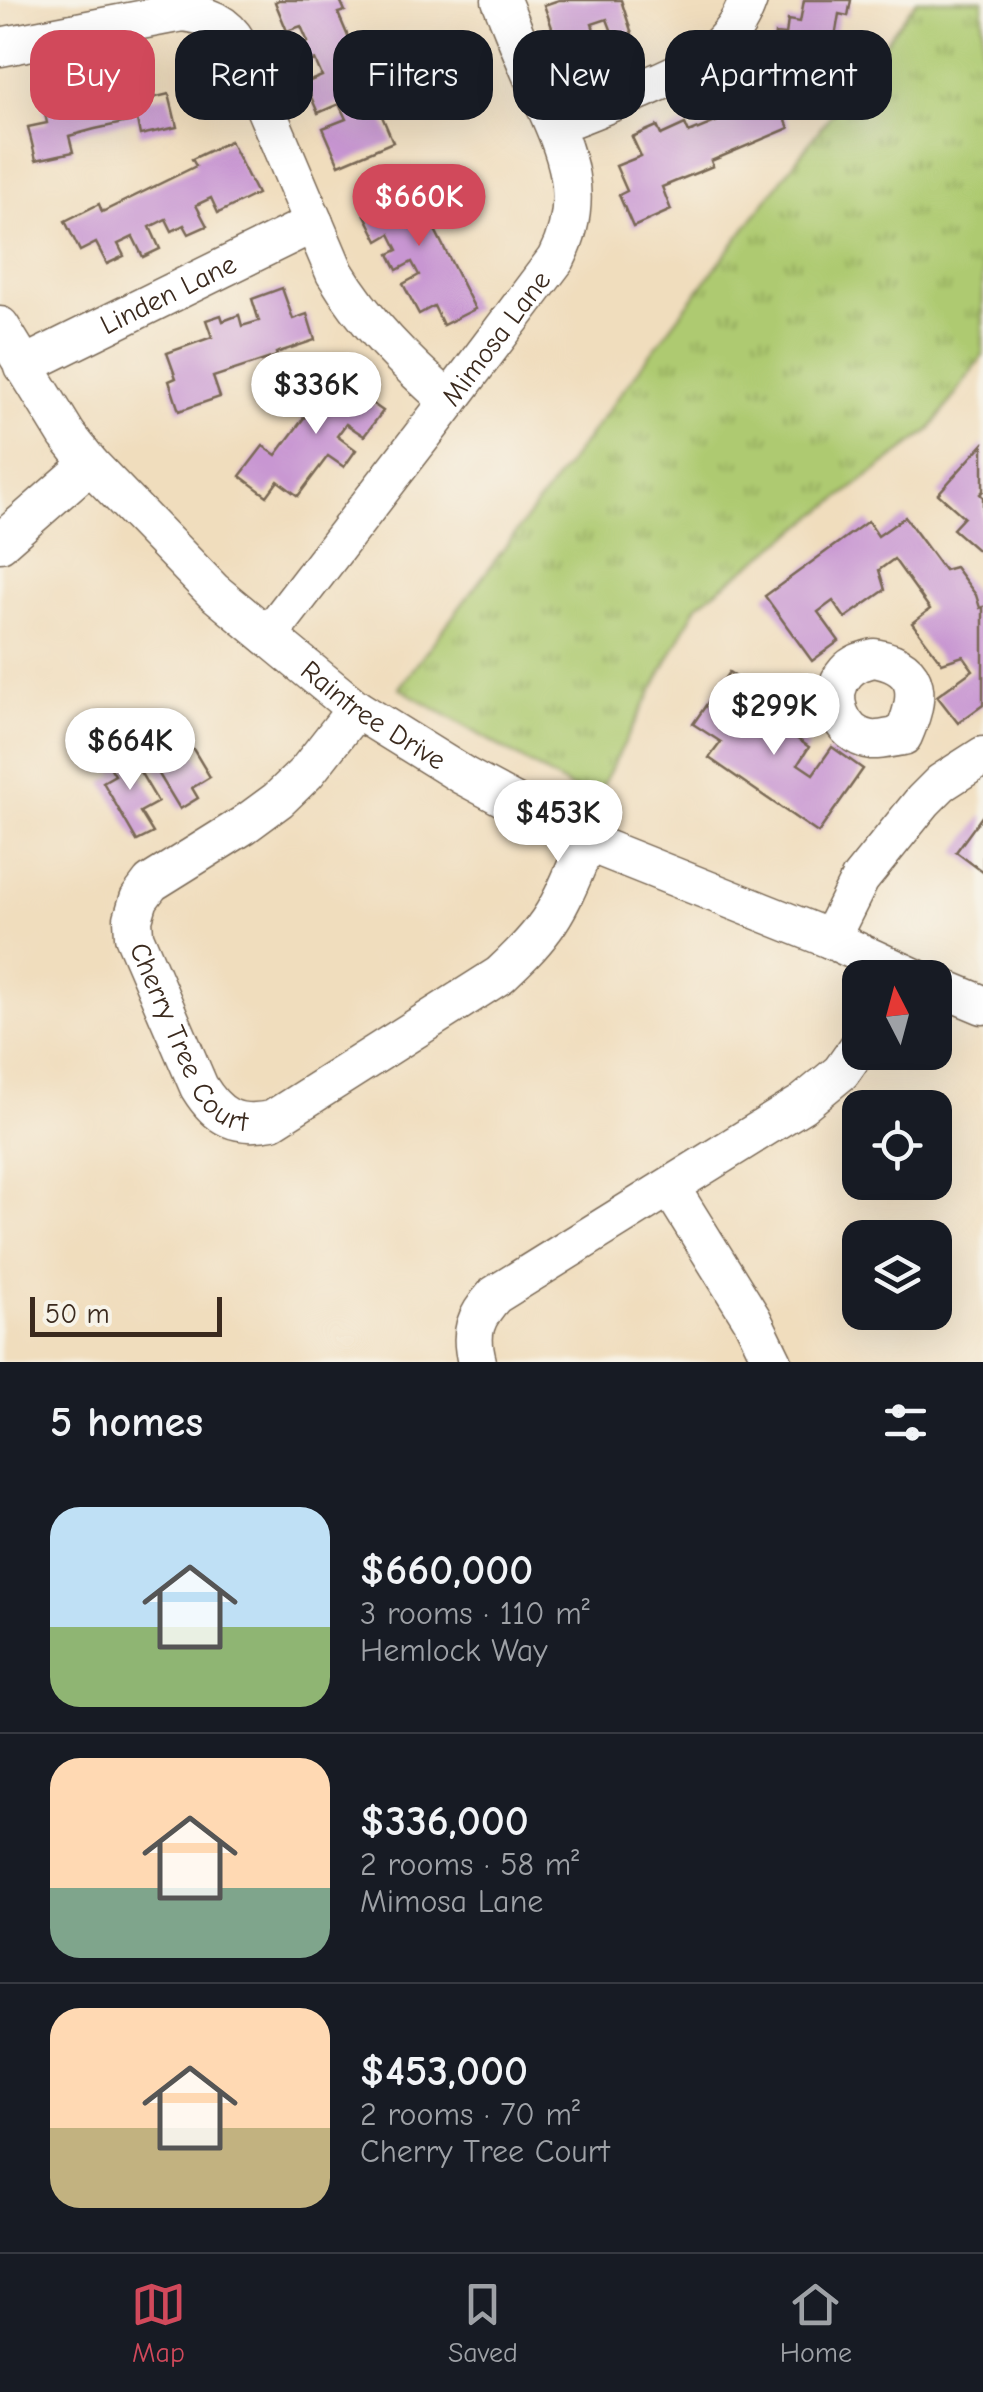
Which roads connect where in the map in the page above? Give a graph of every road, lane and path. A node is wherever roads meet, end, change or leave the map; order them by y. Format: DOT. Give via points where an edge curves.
graph roads {
  1 [pos="501,0"];
  2 [pos="748,0"];
  3 [pos="0,47"];
  4 [pos="555,124"];
  5 [pos="314,223"];
  6 [pos="0,326"];
  7 [pos="23,366"];
  8 [pos="449,401"];
  9 [pos="90,464"];
  10 [pos="0,542"];
  11 [pos="268,636"];
  12 [pos="356,708"];
  13 [pos="903,736"];
  14 [pos="983,756"];
  15 [pos="941,783"];
  16 [pos="587,842"];
  17 [pos="830,939"];
  18 [pos="873,960"];
  19 [pos="952,992"];
  20 [pos="983,1005"];
  21 [pos="842,1069"];
  22 [pos="670,1187"];
  23 [pos="477,1362"];
  24 [pos="773,1362"];
  1 -- 4 [label="street, Mimosa Lane"];
  2 -- 4 [label="street" via="734,29 694,66"];
  3 -- 5 [label="street" via="182,12 222,24 238,44"];
  4 -- 8 [label="street, Mimosa Lane" via="572,184 566,238"];
  5 -- 7 [label="street, Linden Lane"];
  5 -- 8 [label="street" via="351,301"];
  6 -- 7 [label="street, Raintree Drive"];
  7 -- 9 [label="street, Raintree Drive"];
  8 -- 11 [label="street, Mimosa Lane"];
  9 -- 10 [label="street"];
  9 -- 11 [label="street, Raintree Drive" via="184,564"];
  11 -- 12 [label="street, Raintree Drive"];
  12 -- 16 [label="street, Raintree Drive"];
  12 -- 16 [label="street, Cherry Tree Court" via="278,800 152,883 139,899 134,936 199,1087 222,1114 238,1122 272,1120 500,975 547,924"];
  13 -- 15 [label="street"];
  14 -- 15 [label="street"];
  15 -- 17 [label="street" via="860,879"];
  16 -- 17 [label="street, Raintree Drive"];
  17 -- 18 [label="street, Raintree Drive"];
  19 -- 20 [label="street"];
  21 -- 22 [label="street" via="802,1104"];
  22 -- 23 [label="street" via="496,1295 475,1324"];
  22 -- 24 [label="street"];
}
